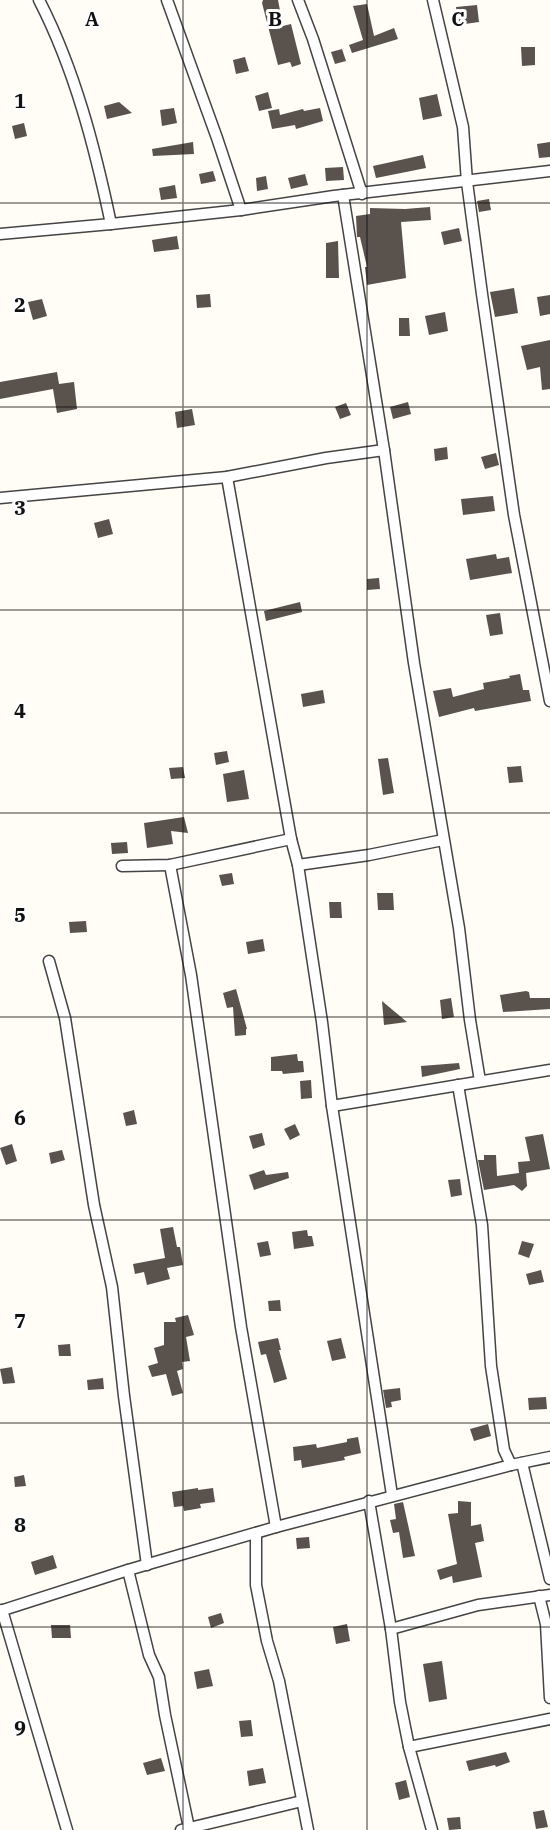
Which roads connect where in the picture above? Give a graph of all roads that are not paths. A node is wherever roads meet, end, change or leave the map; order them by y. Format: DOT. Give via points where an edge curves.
graph roads {
  1 [pos="39,0"];
  2 [pos="167,0"];
  3 [pos="298,0"];
  4 [pos="433,0"];
  5 [pos="550,171"];
  6 [pos="467,182"];
  7 [pos="362,194"];
  8 [pos="343,195"];
  9 [pos="241,210"];
  10 [pos="111,224"];
  11 [pos="0,234"];
  12 [pos="384,450"];
  13 [pos="227,477"];
  14 [pos="0,498"];
  15 [pos="550,701"];
  16 [pos="291,839"];
  17 [pos="444,840"];
  18 [pos="170,865"];
  19 [pos="298,865"];
  20 [pos="122,867"];
  21 [pos="49,961"];
  22 [pos="550,1070"];
  23 [pos="480,1081"];
  24 [pos="458,1085"];
  25 [pos="332,1106"];
  26 [pos="550,1457"];
  27 [pos="516,1464"];
  28 [pos="392,1495"];
  29 [pos="369,1501"];
  30 [pos="276,1527"];
  31 [pos="256,1533"];
  32 [pos="147,1565"];
  33 [pos="128,1570"];
  34 [pos="550,1579"];
  35 [pos="545,1596"];
  36 [pos="1,1610"];
  37 [pos="391,1629"];
  38 [pos="550,1698"];
  39 [pos="550,1719"];
  40 [pos="409,1747"];
  41 [pos="302,1801"];
  42 [pos="185,1829"];
  43 [pos="67,1830"];
  44 [pos="308,1830"];
  45 [pos="432,1830"];
  1 -- 10 [label="street" via="53,27 84,116"];
  2 -- 9 [label="street"];
  3 -- 7 [label="street"];
  4 -- 6 [label="street" via="463,127"];
  5 -- 6 [label="street"];
  6 -- 7 [label="street"];
  6 -- 15 [label="street" via="514,515"];
  7 -- 8 [label="street"];
  8 -- 9 [label="street"];
  8 -- 12 [label="street"];
  9 -- 10 [label="street"];
  10 -- 11 [label="street"];
  12 -- 13 [label="street"];
  12 -- 17 [label="street"];
  13 -- 14 [label="street"];
  13 -- 16 [label="street"];
  16 -- 18 [label="street"];
  16 -- 19 [label="street"];
  17 -- 19 [label="street"];
  17 -- 23 [label="street"];
  18 -- 20 [label="street"];
  18 -- 30 [label="street" via="190,975 239,1316"];
  19 -- 25 [label="street"];
  21 -- 32 [label="street" via="65,1018 94,1205 112,1287"];
  22 -- 23 [label="street"];
  23 -- 24 [label="street"];
  24 -- 25 [label="street"];
  24 -- 27 [label="street" via="482,1226 491,1366 504,1450"];
  25 -- 28 [label="street"];
  26 -- 27 [label="street"];
  27 -- 28 [label="street"];
  27 -- 34 [label="street"];
  28 -- 29 [label="street"];
  29 -- 30 [label="street"];
  29 -- 37 [label="street"];
  30 -- 31 [label="street"];
  31 -- 32 [label="street"];
  31 -- 41 [label="street" via="256,1585"];
  32 -- 33 [label="street"];
  33 -- 36 [label="street"];
  33 -- 42 [label="street" via="149,1655 159,1677"];
  35 -- 37 [label="street" via="478,1605"];
  35 -- 38 [label="street"];
  36 -- 43 [label="street"];
  37 -- 40 [label="street"];
  39 -- 40 [label="street"];
  40 -- 45 [label="street"];
  41 -- 42 [label="street"];
  41 -- 44 [label="street"];
}
